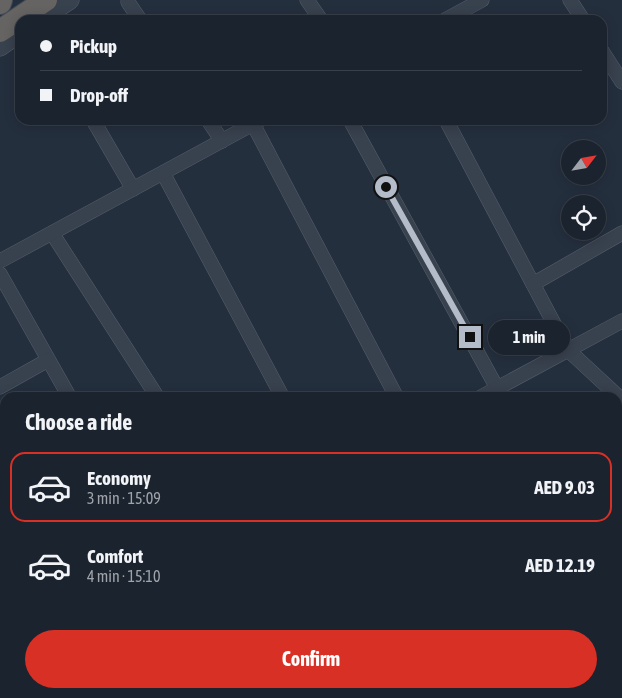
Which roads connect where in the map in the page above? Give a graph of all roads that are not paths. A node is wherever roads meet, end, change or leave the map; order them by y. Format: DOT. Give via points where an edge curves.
graph roads {
  1 [pos="46,0"];
  2 [pos="70,0"];
  3 [pos="307,0"];
  4 [pos="482,0"];
  5 [pos="570,0"];
  6 [pos="128,2"];
  7 [pos="29,15"];
  8 [pos="48,15"];
  9 [pos="137,15"];
  10 [pos="318,15"];
  11 [pos="454,15"];
  12 [pos="580,15"];
  13 [pos="15,28"];
  14 [pos="5,37"];
  15 [pos="607,59"];
  16 [pos="622,82"];
  17 [pos="96,125"];
  18 [pos="212,125"];
  19 [pos="250,125"];
  20 [pos="258,125"];
  21 [pos="353,125"];
  22 [pos="449,125"];
  23 [pos="222,140"];
  24 [pos="162,173"];
  25 [pos="134,188"];
  26 [pos="52,233"];
  27 [pos="622,233"];
  28 [pos="0,261"];
  29 [pos="0,274"];
  30 [pos="533,284"];
  31 [pos="622,321"];
  32 [pos="568,350"];
  33 [pos="48,360"];
  34 [pos="0,388"];
  35 [pos="497,388"];
  36 [pos="67,392"];
  37 [pos="154,392"];
  38 [pos="280,392"];
  39 [pos="394,392"];
  40 [pos="490,392"];
  41 [pos="613,392"];
  1 -- 7 [label="highway"];
  2 -- 8 [label="street"];
  3 -- 10 [label="street"];
  4 -- 11 [label="street"];
  5 -- 12 [label="street"];
  6 -- 9 [label="street"];
  13 -- 14 [label="highway"];
  15 -- 16 [label="street"];
  17 -- 25 [label="street"];
  18 -- 23 [label="street"];
  19 -- 23 [label="street"];
  20 -- 39 [label="street"];
  21 -- 35 [label="street"];
  22 -- 30 [label="street"];
  23 -- 24 [label="street"];
  24 -- 25 [label="street"];
  24 -- 38 [label="street"];
  25 -- 26 [label="street"];
  26 -- 28 [label="street"];
  26 -- 37 [label="street"];
  27 -- 30 [label="street"];
  29 -- 33 [label="street"];
  30 -- 32 [label="street"];
  31 -- 32 [label="street"];
  32 -- 35 [label="street"];
  32 -- 41 [label="street"];
  33 -- 34 [label="street"];
  33 -- 36 [label="street"];
  35 -- 40 [label="street"];
}
